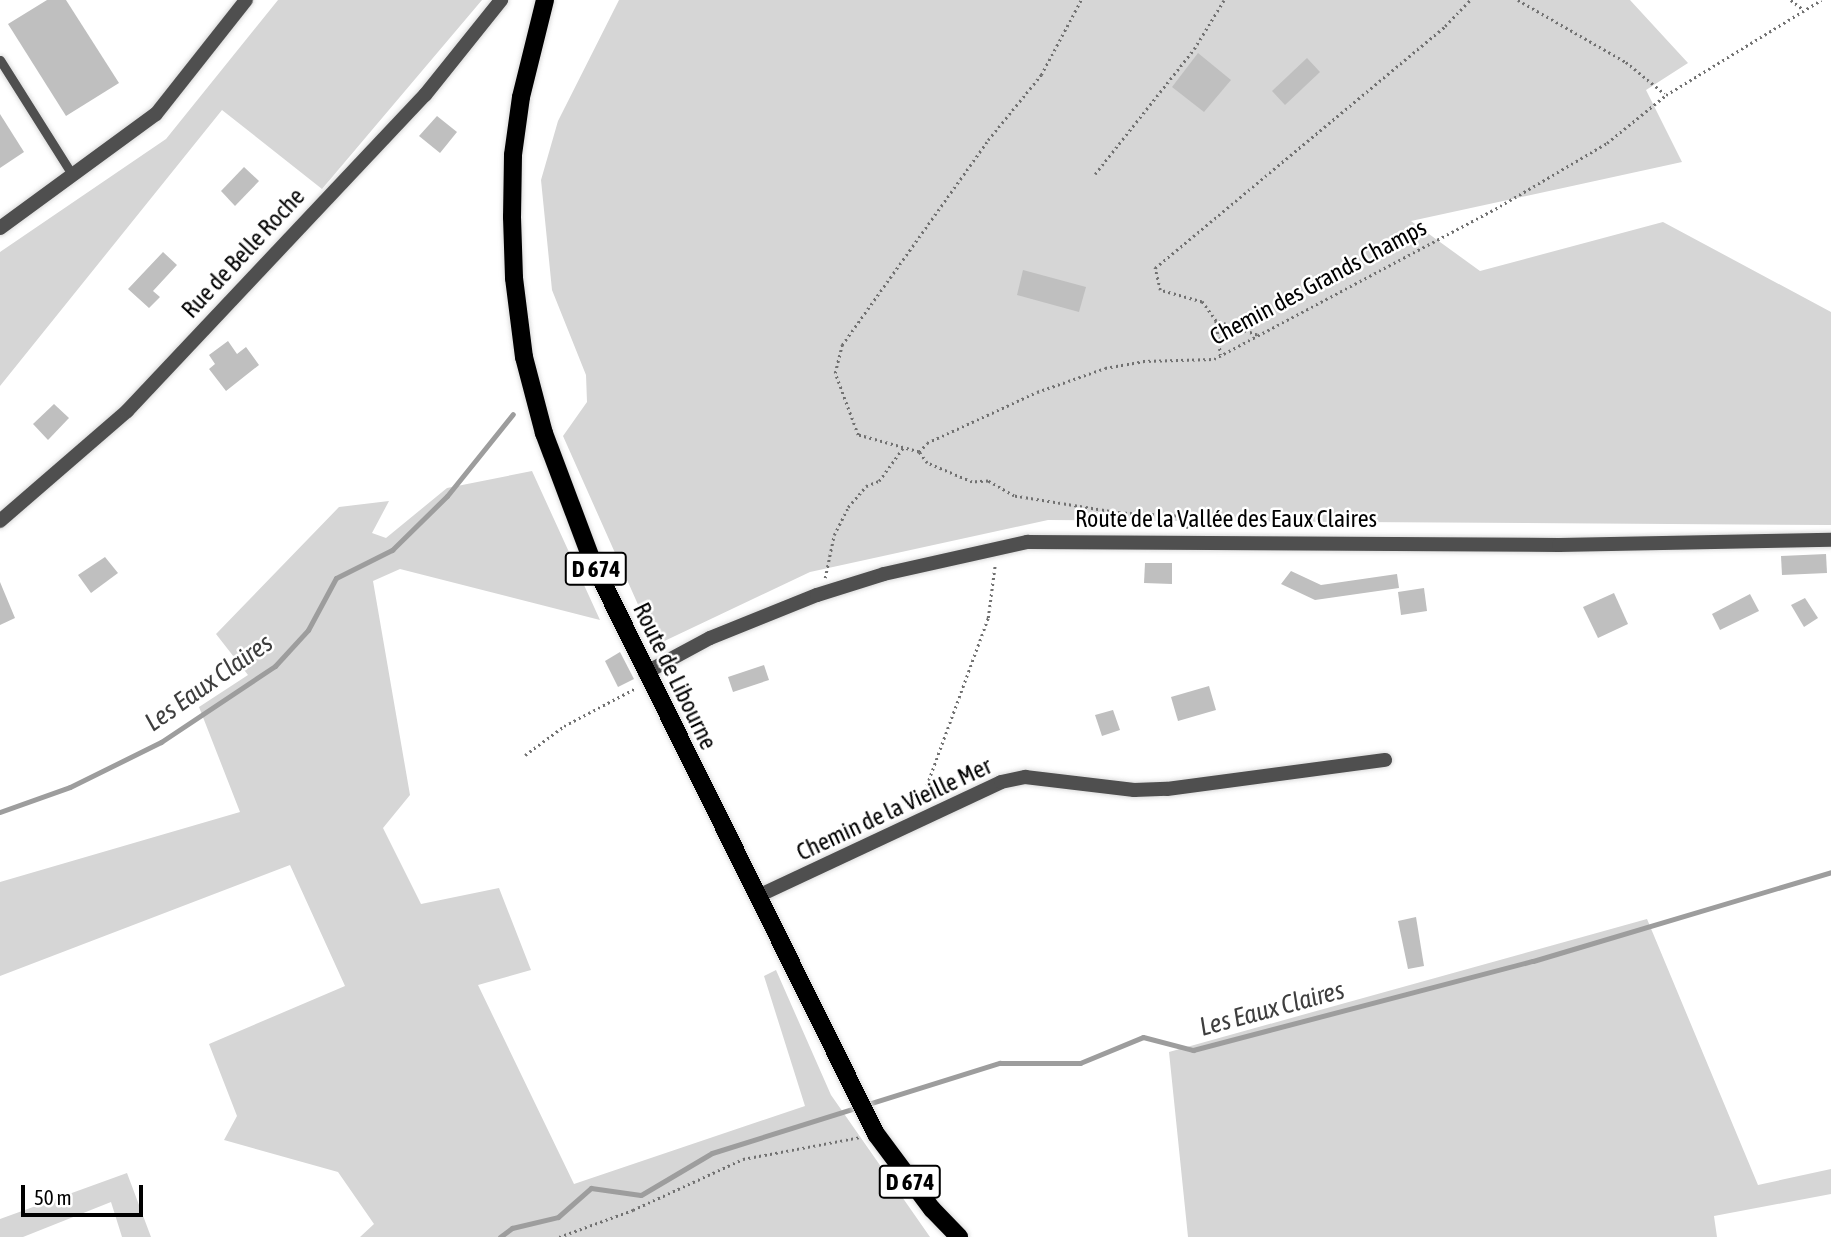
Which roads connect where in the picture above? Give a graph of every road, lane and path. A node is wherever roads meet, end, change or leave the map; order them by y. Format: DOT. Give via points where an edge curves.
graph roads {
  1 [pos="246,0"];
  2 [pos="501,0"];
  3 [pos="545,0"];
  4 [pos="1081,0"];
  5 [pos="1224,0"];
  6 [pos="1470,0"];
  7 [pos="1518,0"];
  8 [pos="1791,0"];
  9 [pos="1821,0"];
  10 [pos="1804,10"];
  11 [pos="0,60"];
  12 [pos="1666,95"];
  13 [pos="1095,174"];
  14 [pos="73,176"];
  15 [pos="0,228"];
  16 [pos="1216,321"];
  17 [pos="1257,336"];
  18 [pos="1221,355"];
  19 [pos="903,448"];
  20 [pos="919,452"];
  21 [pos="0,521"];
  22 [pos="1197,540"];
  23 [pos="1831,540"];
  24 [pos="997,548"];
  25 [pos="823,593"];
  26 [pos="647,677"];
  27 [pos="525,755"];
  28 [pos="1385,760"];
  29 [pos="923,818"];
  30 [pos="758,896"];
  31 [pos="873,1127"];
  32 [pos="559,1237"];
  33 [pos="959,1237"];
  1 -- 14 [label="street" via="156,114"];
  2 -- 21 [label="street, Rue de Belle Roche" via="425,95 127,411"];
  3 -- 26 [label="main road, Route de Libourne / D 674" via="513,155 514,278 524,357 564,491"];
  4 -- 19 [label="path" via="1041,75 988,140 842,345 835,373 858,435"];
  5 -- 13 [label="path" via="1194,49"];
  6 -- 16 [label="path" via="1445,26 1155,268 1160,290 1202,302"];
  7 -- 12 [label="path" via="1626,62"];
  8 -- 10 [label="path"];
  9 -- 10 [label="path, Chemin des Grands Champs"];
  10 -- 12 [label="path, Chemin des Grands Champs"];
  11 -- 14 [label="lane"];
  12 -- 17 [label="path, Chemin des Grands Champs" via="1607,143 1500,206"];
  14 -- 15 [label="street"];
  16 -- 17 [label="path"];
  16 -- 18 [label="path"];
  17 -- 18 [label="path, Chemin des Grands Champs"];
  18 -- 20 [label="path, Chemin des Grands Champs" via="1105,368 1037,392 927,443"];
  19 -- 20 [label="path"];
  19 -- 25 [label="path" via="879,481 866,486 848,507 834,535"];
  20 -- 22 [label="path" via="927,463 972,482 988,481 1014,496 1120,513 1177,516"];
  22 -- 23 [label="street, Route de la Vallée des Eaux Claires" via="1559,545"];
  22 -- 24 [label="street, Route de la Vallée des Eaux Claires" via="1027,541"];
  24 -- 25 [label="street, Route de la Vallée des Eaux Claires"];
  24 -- 29 [label="path" via="988,618 921,795"];
  25 -- 26 [label="street, Route de la Vallée des Eaux Claires" via="710,638"];
  26 -- 27 [label="path"];
  26 -- 30 [label="main road, Route de Libourne / D 674"];
  28 -- 29 [label="street, Chemin de la Vieille Mer" via="1167,789 1135,790 1025,777 1000,782"];
  29 -- 30 [label="street, Chemin de la Vieille Mer"];
  30 -- 31 [label="main road, Route de Libourne / D 674"];
  31 -- 32 [label="path" via="743,1159 633,1210"];
  31 -- 33 [label="main road, Route de Libourne / D 674" via="932,1209"];
}
